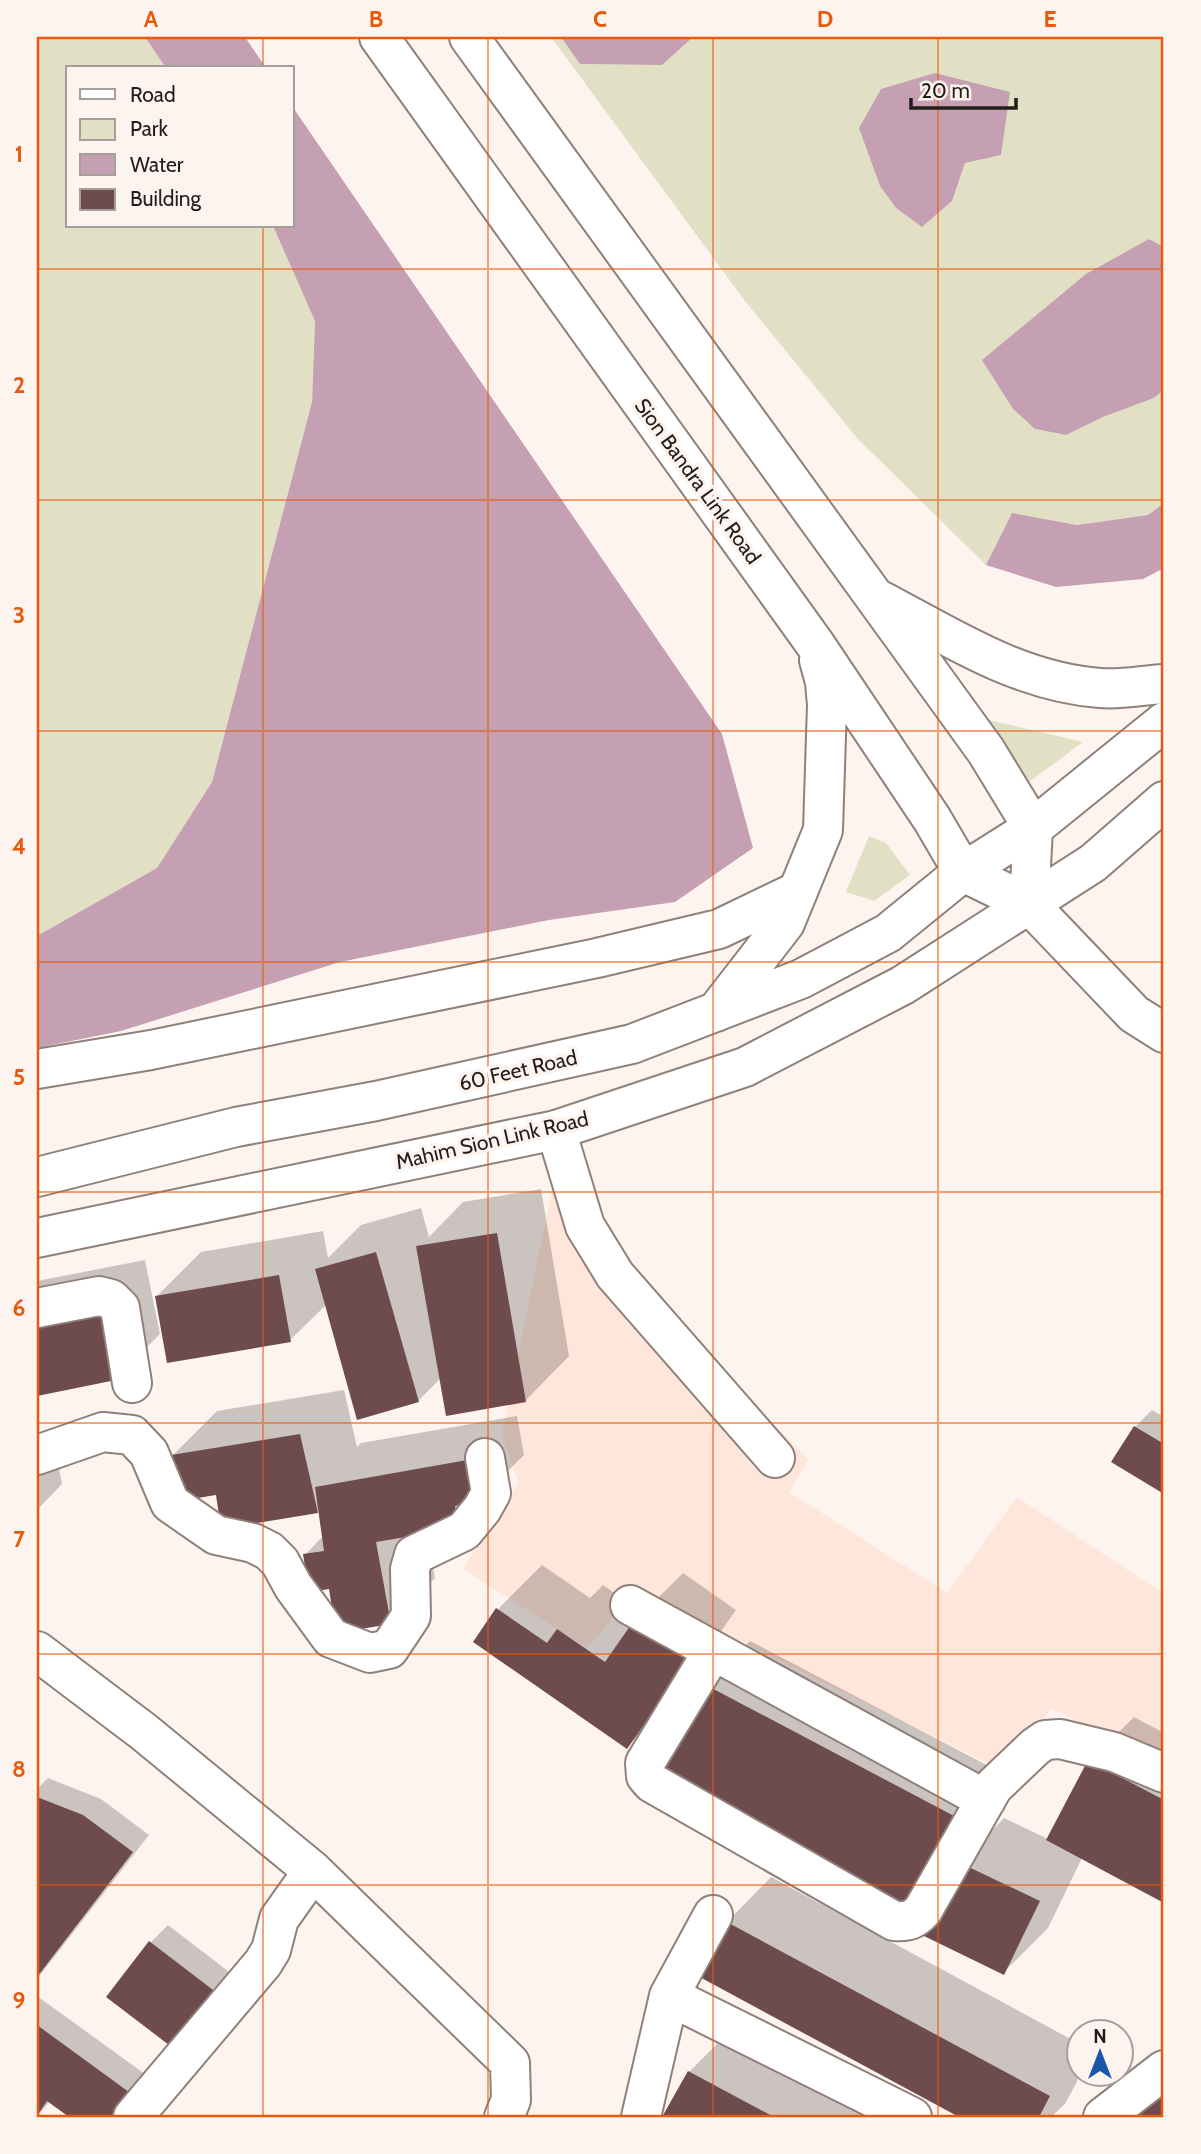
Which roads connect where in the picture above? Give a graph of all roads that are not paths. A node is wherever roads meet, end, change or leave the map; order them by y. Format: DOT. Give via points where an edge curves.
graph roads {
  1 [pos="379,37"];
  2 [pos="469,37"];
  3 [pos="874,597"];
  4 [pos="815,644"];
  5 [pos="1164,684"];
  6 [pos="1164,722"];
  7 [pos="1164,801"];
  8 [pos="1032,828"];
  9 [pos="963,872"];
  10 [pos="798,891"];
  11 [pos="1029,904"];
  12 [pos="714,1014"];
  13 [pos="1164,1033"];
  14 [pos="37,1069"];
  15 [pos="556,1130"];
  16 [pos="37,1177"];
  17 [pos="37,1238"];
  18 [pos="37,1308"];
  19 [pos="132,1383"];
  20 [pos="37,1455"];
  21 [pos="485,1458"];
  22 [pos="775,1458"];
  23 [pos="37,1463"];
  24 [pos="630,1605"];
  25 [pos="37,1651"];
  26 [pos="713,1651"];
  27 [pos="1164,1773"];
  28 [pos="986,1800"];
  29 [pos="313,1871"];
  30 [pos="713,1915"];
  31 [pos="669,1996"];
  32 [pos="1164,2070"];
  33 [pos="892,2113"];
  34 [pos="133,2117"];
  35 [pos="504,2117"];
  36 [pos="641,2117"];
  37 [pos="1103,2117"];
  1 -- 4 [label="main road, Sion Bandra Link Road"];
  2 -- 3 [label="main road"];
  3 -- 5 [label="main road" via="1003,665 1050,681 1102,688"];
  3 -- 8 [label="main road" via="986,751"];
  4 -- 9 [label="main road, Sion Bandra Link Road"];
  4 -- 10 [label="main road" via="827,705 823,830"];
  6 -- 8 [label="main road, 60 Feet Road"];
  7 -- 11 [label="main road" via="1093,863"];
  8 -- 9 [label="main road, 60 Feet Road"];
  8 -- 11 [label="main road"];
  9 -- 11 [label="main road"];
  9 -- 12 [label="main road, 60 Feet Road" via="888,933 801,979"];
  10 -- 12 [label="main road" via="785,923"];
  10 -- 14 [label="main road" via="719,929 597,958 151,1050"];
  11 -- 13 [label="main road" via="1134,1014"];
  11 -- 15 [label="main road, Mahim Sion Link Road" via="903,985 745,1067"];
  12 -- 16 [label="main road, 60 Feet Road" via="632,1044 236,1127"];
  15 -- 17 [label="main road, Mahim Sion Link Road"];
  15 -- 22 [label="main road" via="585,1226 615,1275"];
  18 -- 19 [label="main road" via="99,1296 111,1299 120,1308"];
  20 -- 21 [label="main road" via="103,1432 132,1435 149,1453 170,1503 216,1535 269,1551 331,1638 370,1653 389,1649 411,1616 414,1555 464,1531 482,1509 491,1493"];
  20 -- 23 [label="main road"];
  24 -- 26 [label="main road"];
  25 -- 29 [label="main road" via="145,1732"];
  26 -- 28 [label="main road"];
  26 -- 28 [label="main road" via="645,1763 646,1776 894,1921 915,1919 923,1910"];
  27 -- 28 [label="main road" via="1114,1752 1060,1739 1045,1741 993,1787"];
  29 -- 34 [label="main road" via="279,1919 263,1963"];
  29 -- 35 [label="main road" via="510,2063 511,2099"];
  30 -- 31 [label="main road"];
  31 -- 33 [label="main road"];
  31 -- 36 [label="main road"];
  32 -- 37 [label="main road"];
}
